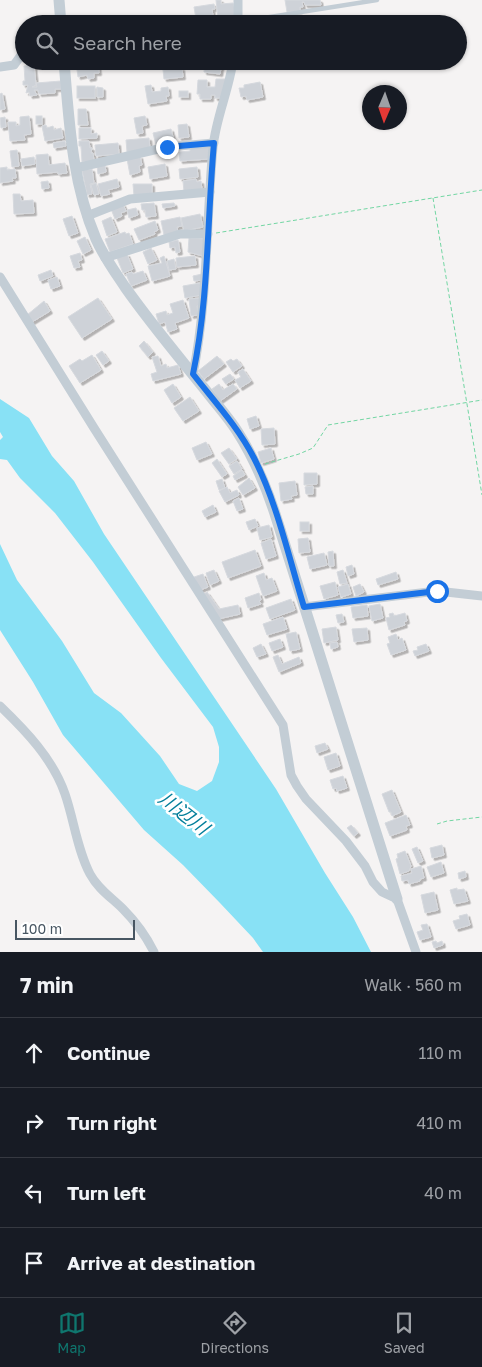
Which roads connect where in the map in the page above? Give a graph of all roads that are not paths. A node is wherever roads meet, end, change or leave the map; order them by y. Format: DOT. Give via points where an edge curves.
graph roads {
  1 [pos="59,0"];
  2 [pos="238,0"];
  3 [pos="376,0"];
  4 [pos="60,15"];
  5 [pos="236,15"];
  6 [pos="284,15"];
  7 [pos="15,64"];
  8 [pos="0,67"];
  9 [pos="65,70"];
  10 [pos="232,70"];
  11 [pos="214,143"];
  12 [pos="76,168"];
  13 [pos="210,192"];
  14 [pos="87,216"];
  15 [pos="208,234"];
  16 [pos="105,258"];
  17 [pos="0,277"];
  18 [pos="193,374"];
  19 [pos="482,596"];
  20 [pos="304,607"];
  21 [pos="0,706"];
  22 [pos="397,899"];
  23 [pos="154,952"];
  24 [pos="416,952"];
  1 -- 4 [label="street"];
  2 -- 5 [label="street"];
  3 -- 6 [label="lane"];
  7 -- 8 [label="street"];
  9 -- 12 [label="street"];
  10 -- 11 [label="street"];
  11 -- 12 [label="street" via="167,147"];
  11 -- 13 [label="street"];
  12 -- 14 [label="street"];
  13 -- 14 [label="street" via="130,199"];
  13 -- 15 [label="street"];
  14 -- 16 [label="street"];
  15 -- 16 [label="street" via="180,234"];
  15 -- 18 [label="street"];
  16 -- 18 [label="street"];
  17 -- 22 [label="street" via="284,725 292,775 297,786 346,841 373,882 382,892"];
  18 -- 20 [label="street" via="236,429 257,466"];
  19 -- 20 [label="street" via="437,591"];
  20 -- 22 [label="street"];
  21 -- 23 [label="street" via="42,752 57,777 90,874 99,888 141,928"];
  22 -- 24 [label="street"];
}
